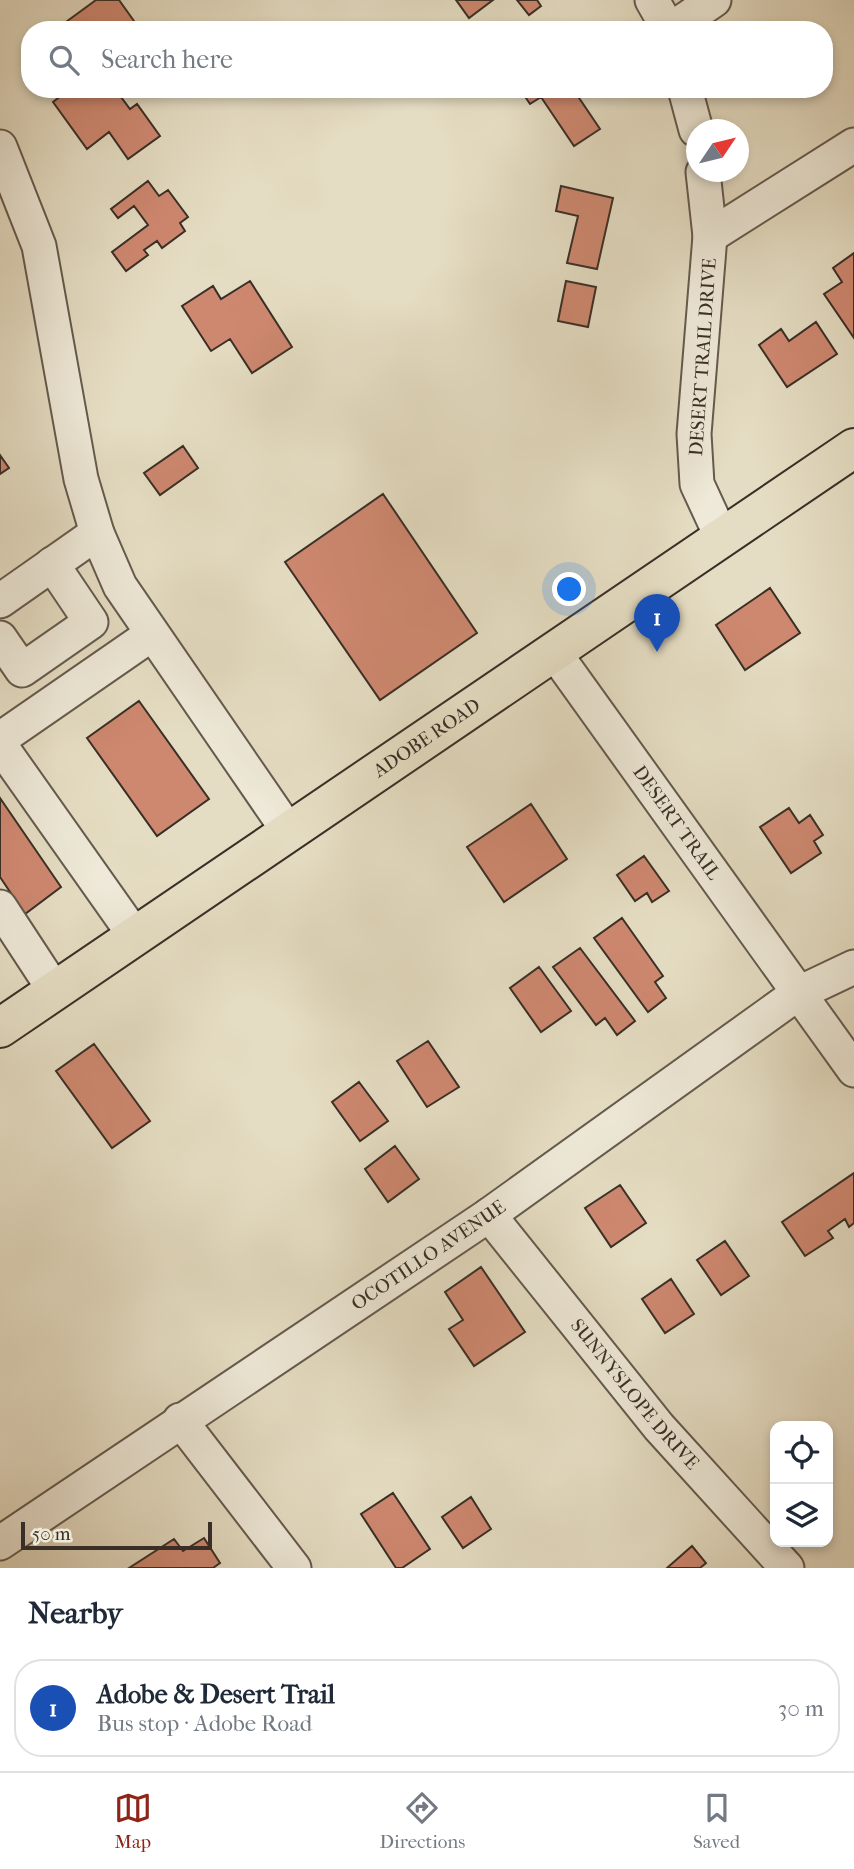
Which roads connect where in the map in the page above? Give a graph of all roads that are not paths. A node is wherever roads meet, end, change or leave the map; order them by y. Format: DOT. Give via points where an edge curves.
graph roads {
  1 [pos="652,0"];
  2 [pos="713,0"];
  3 [pos="664,21"];
  4 [pos="682,21"];
  5 [pos="687,98"];
  6 [pos="693,119"];
  7 [pos="854,145"];
  8 [pos="0,147"];
  9 [pos="704,182"];
  10 [pos="710,236"];
  11 [pos="854,448"];
  12 [pos="97,533"];
  13 [pos="722,538"];
  14 [pos="52,564"];
  15 [pos="0,601"];
  16 [pos="152,634"];
  17 [pos="0,638"];
  18 [pos="554,652"];
  19 [pos="0,738"];
  20 [pos="0,745"];
  21 [pos="289,832"];
  22 [pos="0,907"];
  23 [pos="135,936"];
  24 [pos="854,967"];
  25 [pos="55,991"];
  26 [pos="797,994"];
  27 [pos="0,1028"];
  28 [pos="854,1070"];
  29 [pos="489,1214"];
  30 [pos="180,1420"];
  31 [pos="0,1544"];
  32 [pos="294,1568"];
  33 [pos="787,1568"];
  1 -- 3 [label="street"];
  2 -- 4 [label="street"];
  5 -- 6 [label="street"];
  7 -- 10 [label="street"];
  8 -- 12 [label="street" via="39,246 81,479"];
  9 -- 10 [label="street, DESERT TRAIL DRIVE"];
  10 -- 13 [label="street, DESERT TRAIL DRIVE" via="694,434 697,484"];
  11 -- 13 [label="main road, ADOBE ROAD"];
  12 -- 14 [label="street"];
  12 -- 16 [label="street" via="120,586"];
  13 -- 18 [label="main road, ADOBE ROAD"];
  14 -- 15 [label="street"];
  14 -- 17 [label="street" via="91,621 22,670"];
  16 -- 19 [label="street"];
  16 -- 21 [label="street"];
  18 -- 21 [label="main road, ADOBE ROAD"];
  18 -- 26 [label="street, DESERT TRAIL"];
  20 -- 23 [label="street"];
  21 -- 23 [label="main road, ADOBE ROAD"];
  22 -- 25 [label="street"];
  23 -- 25 [label="main road, ADOBE ROAD"];
  24 -- 26 [label="street, OCOTILLO AVENUE"];
  25 -- 27 [label="main road, ADOBE ROAD"];
  26 -- 28 [label="street"];
  26 -- 29 [label="street, OCOTILLO AVENUE"];
  29 -- 30 [label="street, OCOTILLO AVENUE"];
  29 -- 33 [label="street, SUNNYSLOPE DRIVE" via="659,1427"];
  30 -- 31 [label="street, OCOTILLO AVENUE"];
  30 -- 32 [label="street"];
}
